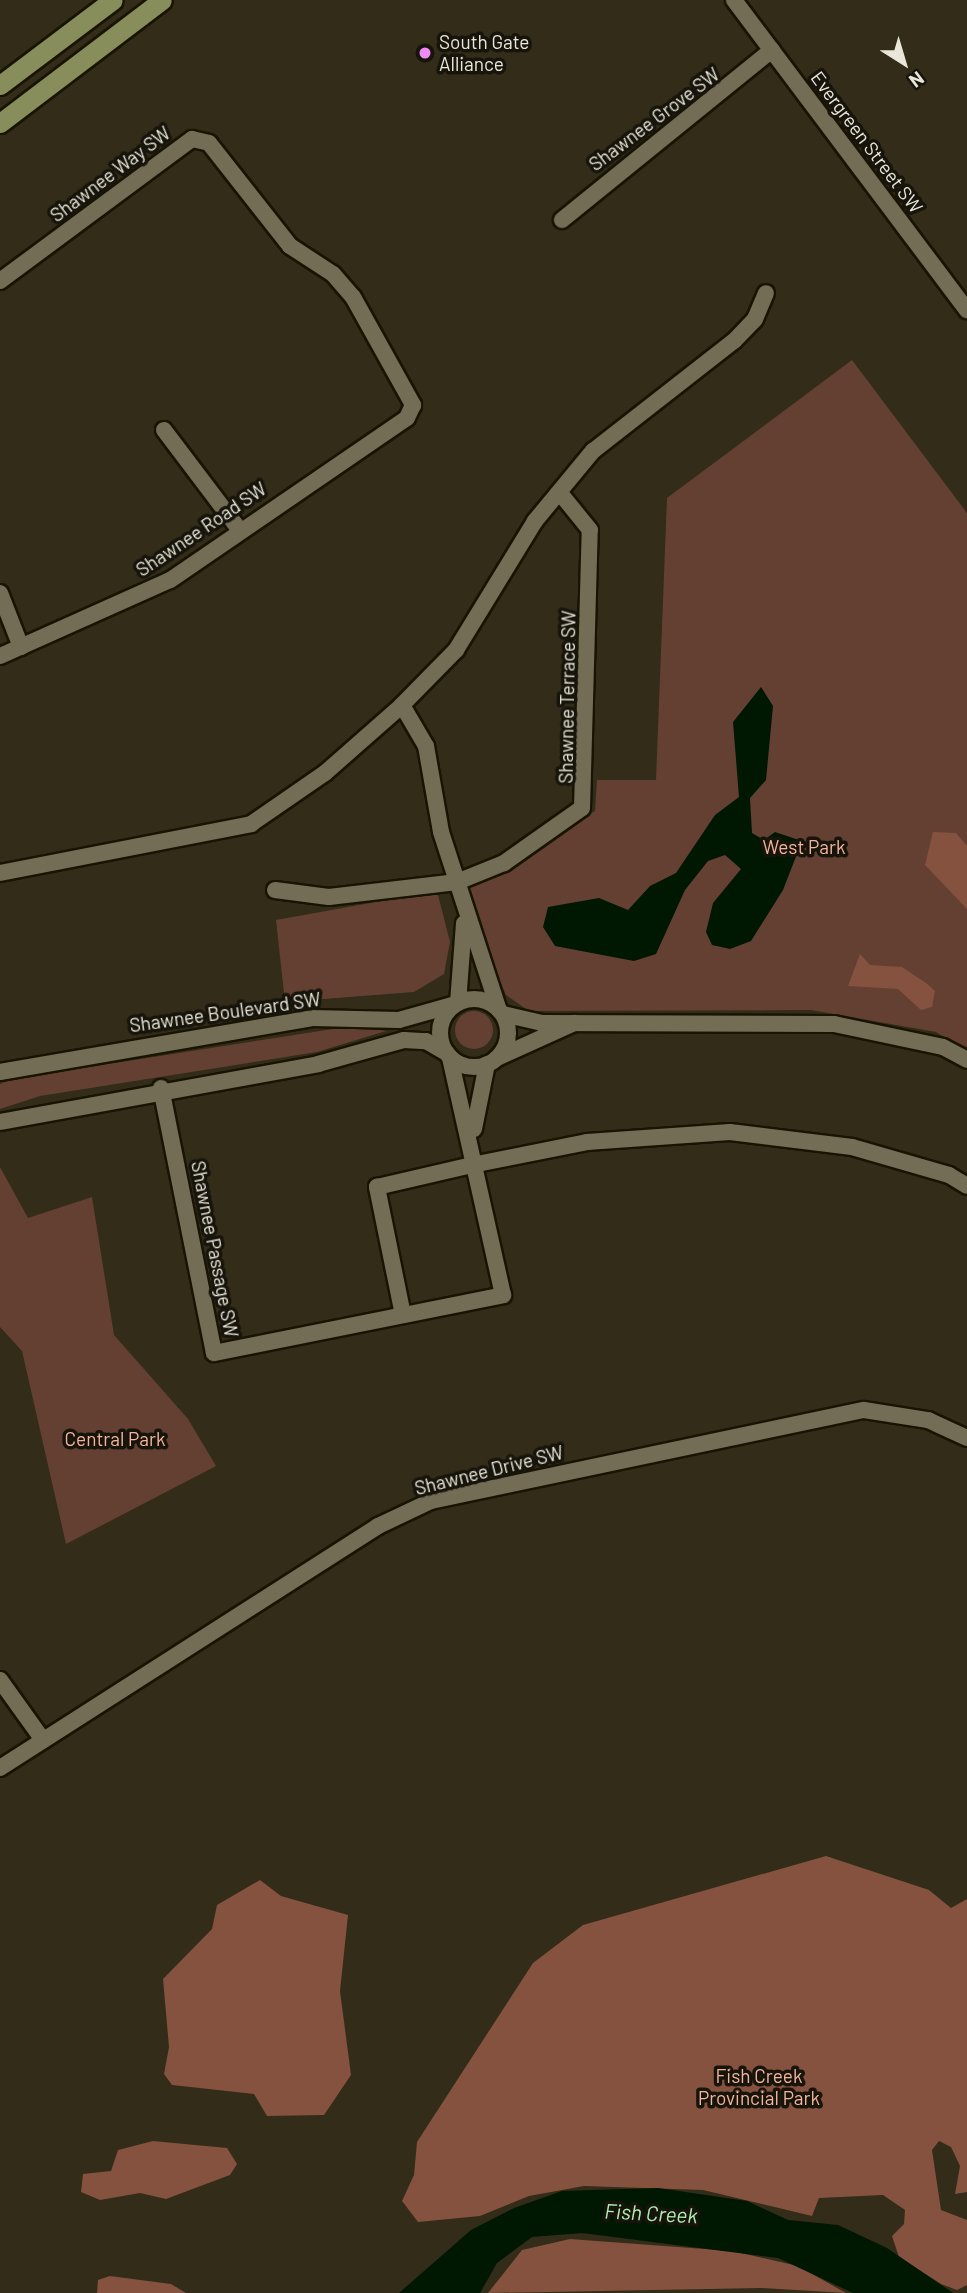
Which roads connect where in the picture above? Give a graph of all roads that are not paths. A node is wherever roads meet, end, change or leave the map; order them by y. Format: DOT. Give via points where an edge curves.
graph roads {
  1 [pos="113,0"];
  2 [pos="162,0"];
  3 [pos="734,0"];
  4 [pos="772,51"];
  5 [pos="0,85"];
  6 [pos="0,123"];
  7 [pos="562,220"];
  8 [pos="0,281"];
  9 [pos="766,293"];
  10 [pos="967,310"];
  11 [pos="411,411"];
  12 [pos="164,430"];
  13 [pos="560,493"];
  14 [pos="238,528"];
  15 [pos="0,593"];
  16 [pos="20,647"];
  17 [pos="0,656"];
  18 [pos="402,705"];
  19 [pos="0,873"];
  20 [pos="457,882"];
  21 [pos="275,890"];
  22 [pos="464,913"];
  23 [pos="457,1003"];
  24 [pos="501,1012"];
  25 [pos="577,1022"];
  26 [pos="449,1055"];
  27 [pos="967,1060"];
  28 [pos="492,1061"];
  29 [pos="0,1072"];
  30 [pos="161,1088"];
  31 [pos="0,1122"];
  32 [pos="475,1156"];
  33 [pos="967,1186"];
  34 [pos="403,1315"];
  35 [pos="967,1438"];
  36 [pos="0,1680"];
  37 [pos="43,1740"];
  38 [pos="0,1768"];
  1 -- 5 [label="main road"];
  2 -- 6 [label="main road"];
  3 -- 4 [label="street, Evergreen Street SW"];
  4 -- 7 [label="street, Shawnee Grove SW"];
  4 -- 10 [label="street, Evergreen Street SW"];
  8 -- 11 [label="street, Shawnee Way SW" via="192,139 209,143 290,246 353,297 404,386"];
  9 -- 13 [label="street" via="749,327 627,421"];
  11 -- 14 [label="street, Shawnee Road SW"];
  12 -- 14 [label="street"];
  13 -- 18 [label="street" via="535,521 456,650"];
  13 -- 20 [label="street, Shawnee Terrace SW" via="590,530 585,803 504,863"];
  14 -- 16 [label="street, Shawnee Road SW" via="170,580"];
  15 -- 16 [label="street"];
  16 -- 17 [label="street, Shawnee Road SW"];
  18 -- 19 [label="street" via="325,774 251,824"];
  18 -- 20 [label="street" via="426,746"];
  20 -- 21 [label="street, Shawnee Terrace SW" via="330,897"];
  20 -- 22 [label="street"];
  22 -- 23 [label="street"];
  22 -- 24 [label="street"];
  23 -- 24 [label="street" via="475,999"];
  23 -- 26 [label="street" via="441,1026"];
  23 -- 29 [label="street, Shawnee Boulevard SW" via="399,1020 312,1018"];
  24 -- 25 [label="street"];
  24 -- 28 [label="street" via="508,1037"];
  25 -- 27 [label="street" via="834,1024 943,1047"];
  25 -- 28 [label="street"];
  26 -- 28 [label="street" via="467,1066"];
  26 -- 30 [label="street" via="426,1041 404,1040 318,1064"];
  26 -- 32 [label="street"];
  28 -- 32 [label="street"];
  30 -- 31 [label="street"];
  30 -- 34 [label="street, Shawnee Passage SW" via="214,1353"];
  32 -- 33 [label="street" via="730,1132 852,1147 949,1175"];
  32 -- 34 [label="street" via="377,1187"];
  32 -- 34 [label="street, Shawnee Passage SW" via="503,1295"];
  35 -- 37 [label="street, Shawnee Drive SW" via="928,1420 864,1410 431,1501 378,1526"];
  36 -- 37 [label="street"];
  37 -- 38 [label="street, Shawnee Drive SW"];
}
